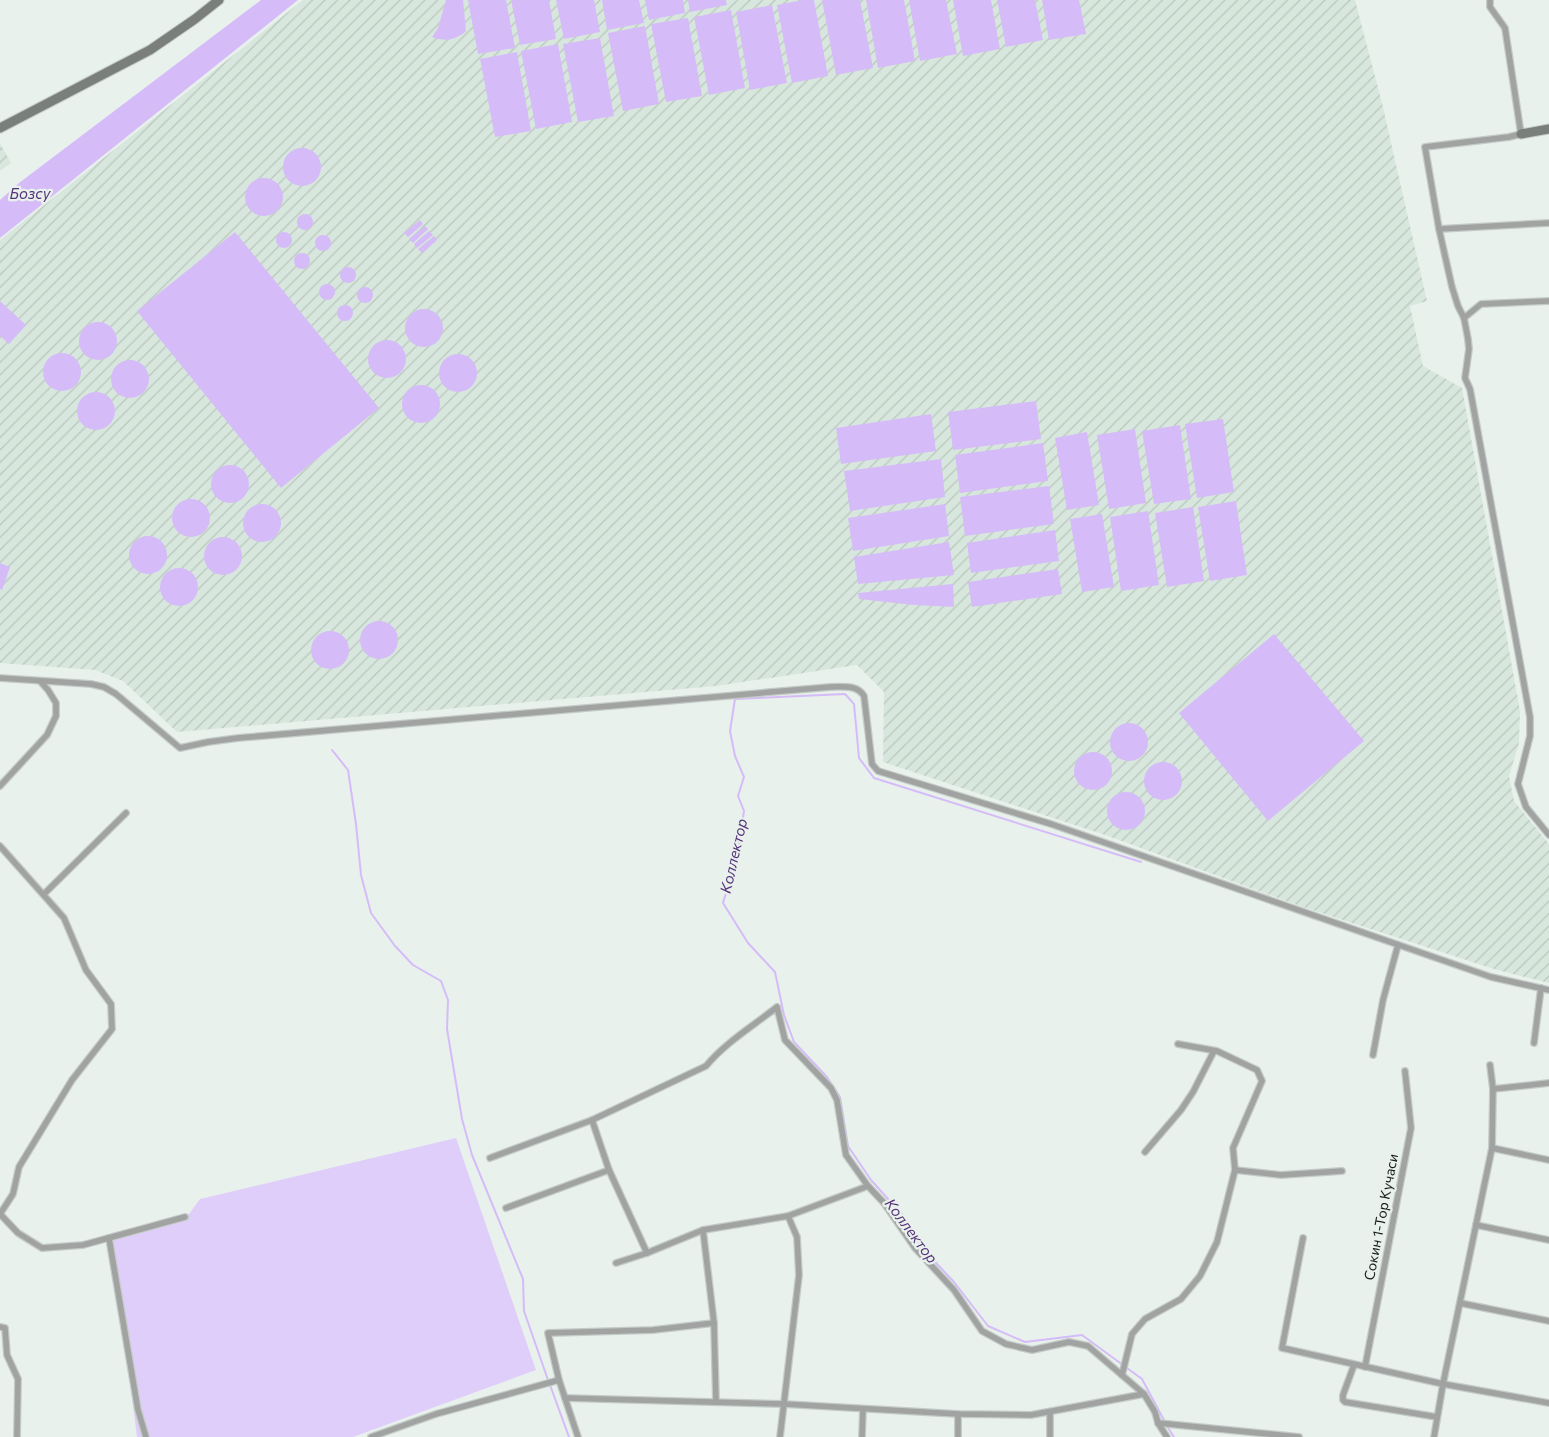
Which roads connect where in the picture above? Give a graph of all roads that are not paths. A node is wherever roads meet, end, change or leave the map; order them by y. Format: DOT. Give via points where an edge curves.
graph roads {
  1 [pos="219,0"];
  2 [pos="1490,0"];
  3 [pos="0,128"];
  4 [pos="1549,129"];
  5 [pos="1522,134"];
  6 [pos="1549,223"];
  7 [pos="1439,228"];
  8 [pos="1549,302"];
  9 [pos="1464,318"];
  10 [pos="0,678"];
  11 [pos="40,681"];
  12 [pos="0,786"];
  13 [pos="126,813"];
  14 [pos="1549,835"];
  15 [pos="0,846"];
  16 [pos="44,894"];
  17 [pos="1398,945"];
  18 [pos="1541,988"];
  19 [pos="1549,990"];
  20 [pos="1534,1043"];
  21 [pos="1178,1044"];
  22 [pos="1214,1051"];
  23 [pos="1373,1055"];
  24 [pos="1490,1066"];
  25 [pos="1405,1070"];
  26 [pos="1549,1083"];
  27 [pos="1493,1089"];
  28 [pos="592,1120"];
  29 [pos="1492,1148"];
  30 [pos="1145,1152"];
  31 [pos="490,1158"];
  32 [pos="1549,1160"];
  33 [pos="608,1170"];
  34 [pos="1235,1170"];
  35 [pos="1342,1171"];
  36 [pos="868,1186"];
  37 [pos="506,1208"];
  38 [pos="0,1214"];
  39 [pos="788,1216"];
  40 [pos="185,1217"];
  41 [pos="1476,1225"];
  42 [pos="703,1230"];
  43 [pos="109,1238"];
  44 [pos="1302,1238"];
  45 [pos="1549,1240"];
  46 [pos="647,1253"];
  47 [pos="616,1263"];
  48 [pos="1460,1304"];
  49 [pos="1549,1320"];
  50 [pos="714,1323"];
  51 [pos="0,1327"];
  52 [pos="1354,1365"];
  53 [pos="1365,1367"];
  54 [pos="1122,1375"];
  55 [pos="559,1380"];
  56 [pos="1443,1384"];
  57 [pos="1144,1394"];
  58 [pos="565,1398"];
  59 [pos="716,1402"];
  60 [pos="784,1404"];
  61 [pos="1549,1404"];
  62 [pos="863,1409"];
  63 [pos="1050,1412"];
  64 [pos="958,1414"];
  65 [pos="1437,1417"];
  66 [pos="1158,1423"];
  67 [pos="17,1437"];
  68 [pos="146,1437"];
  69 [pos="372,1437"];
  70 [pos="578,1437"];
  71 [pos="780,1437"];
  72 [pos="862,1437"];
  73 [pos="958,1437"];
  74 [pos="1050,1437"];
  75 [pos="1166,1437"];
  76 [pos="1298,1437"];
  77 [pos="1434,1437"];
  1 -- 3 [label="main road" via="150,50"];
  2 -- 5 [label="street" via="1490,7 1505,28"];
  4 -- 5 [label="main road"];
  5 -- 7 [label="street" via="1425,147"];
  6 -- 7 [label="street"];
  7 -- 9 [label="street" via="1452,287"];
  8 -- 9 [label="street" via="1481,304"];
  9 -- 14 [label="street" via="1469,349 1465,378 1470,389 1530,717 1530,736 1518,784 1526,807"];
  10 -- 11 [label="street"];
  11 -- 12 [label="street" via="56,703 56,716 47,735"];
  11 -- 17 [label="street" via="91,684 109,689 180,748 238,738 820,688 856,688 864,696 872,764 878,772 1051,824"];
  13 -- 16 [label="street"];
  15 -- 16 [label="street"];
  16 -- 38 [label="street" via="64,918 86,970 111,1004 112,1029 72,1080 19,1167 13,1194"];
  17 -- 18 [label="street" via="1491,977"];
  17 -- 23 [label="street"];
  18 -- 19 [label="street"];
  18 -- 20 [label="street"];
  21 -- 22 [label="street"];
  22 -- 30 [label="street" via="1181,1110"];
  22 -- 34 [label="street" via="1257,1070 1262,1081 1233,1148"];
  24 -- 27 [label="street"];
  25 -- 53 [label="street, Сокин 1-Тор Kучаси" via="1411,1128"];
  26 -- 27 [label="street"];
  27 -- 29 [label="street"];
  28 -- 31 [label="street"];
  28 -- 33 [label="street"];
  28 -- 36 [label="street" via="706,1066 731,1041 778,1007 785,1040 831,1088 837,1100 846,1155"];
  29 -- 32 [label="street"];
  29 -- 41 [label="street"];
  33 -- 37 [label="street"];
  33 -- 46 [label="street"];
  34 -- 35 [label="street" via="1281,1175"];
  34 -- 54 [label="street" via="1217,1242 1200,1276 1181,1298 1145,1319 1132,1334"];
  36 -- 39 [label="street"];
  36 -- 54 [label="street" via="915,1248 954,1290 982,1331 1006,1344 1032,1350 1068,1342 1088,1346"];
  38 -- 43 [label="street" via="18,1233 42,1248 83,1245"];
  39 -- 42 [label="street"];
  39 -- 60 [label="street" via="796,1237 799,1274"];
  40 -- 43 [label="street"];
  41 -- 45 [label="street"];
  41 -- 48 [label="street"];
  42 -- 46 [label="street"];
  42 -- 50 [label="street"];
  43 -- 68 [label="street" via="138,1410"];
  44 -- 52 [label="street" via="1282,1348"];
  46 -- 47 [label="street"];
  48 -- 49 [label="street"];
  48 -- 56 [label="street"];
  50 -- 55 [label="street" via="653,1330 548,1333"];
  50 -- 59 [label="street"];
  51 -- 67 [label="street" via="5,1328 7,1354 18,1379"];
  52 -- 53 [label="street"];
  52 -- 65 [label="street" via="1343,1395 1345,1402"];
  53 -- 56 [label="street"];
  54 -- 57 [label="street"];
  55 -- 58 [label="street"];
  55 -- 69 [label="street" via="436,1414"];
  56 -- 61 [label="street"];
  56 -- 65 [label="street"];
  57 -- 63 [label="street"];
  57 -- 66 [label="street"];
  58 -- 59 [label="street"];
  58 -- 70 [label="street"];
  59 -- 60 [label="street"];
  60 -- 62 [label="street"];
  60 -- 71 [label="street"];
  62 -- 64 [label="street"];
  62 -- 72 [label="street"];
  63 -- 64 [label="street" via="1031,1415"];
  63 -- 74 [label="street"];
  64 -- 73 [label="street"];
  65 -- 77 [label="street"];
  66 -- 75 [label="street"];
  66 -- 76 [label="street"];
}
